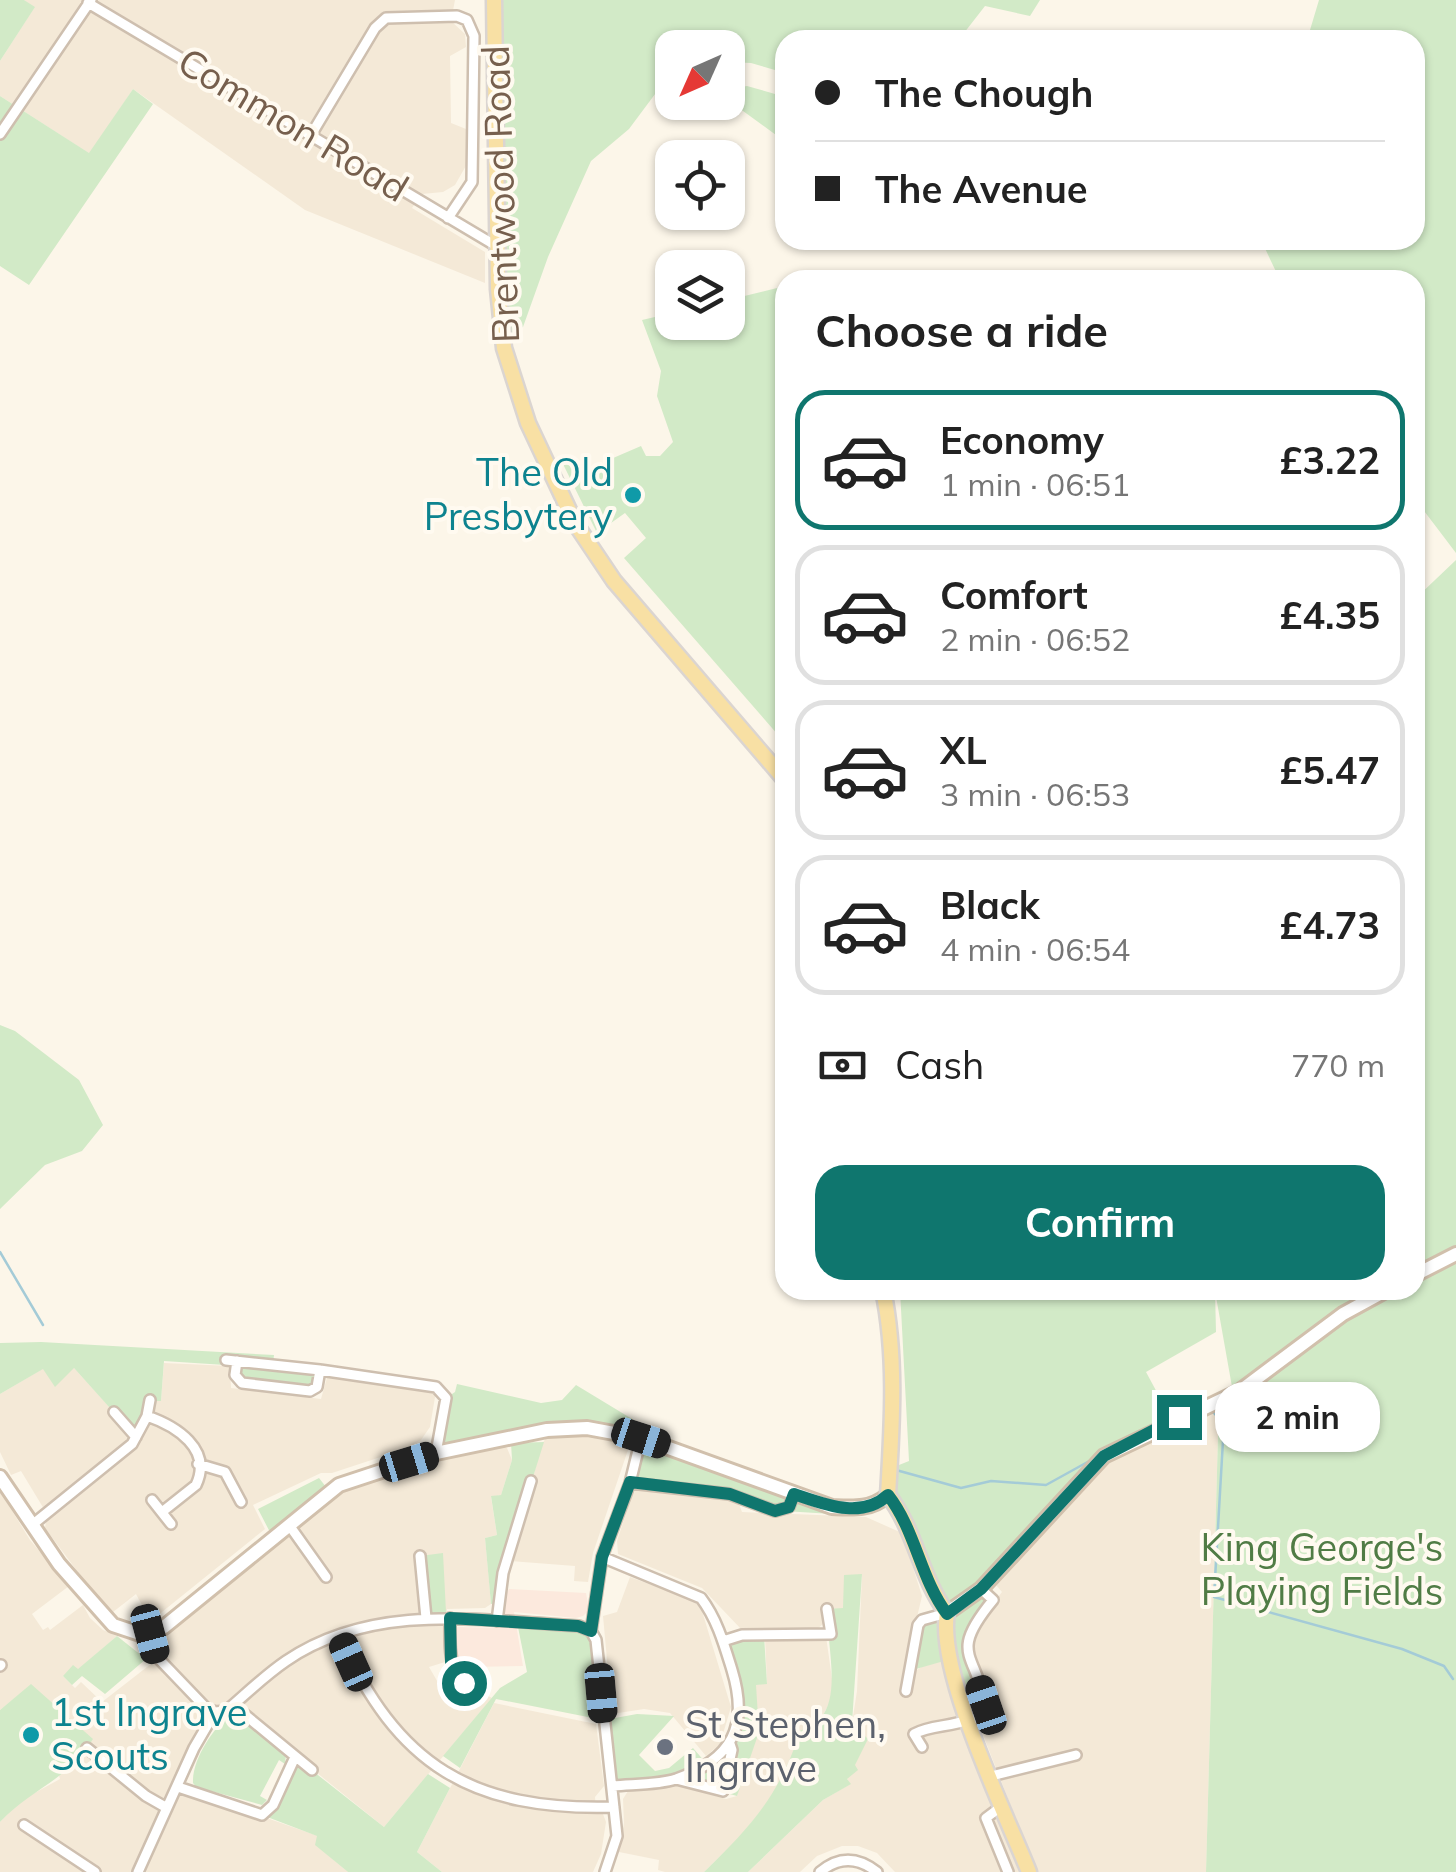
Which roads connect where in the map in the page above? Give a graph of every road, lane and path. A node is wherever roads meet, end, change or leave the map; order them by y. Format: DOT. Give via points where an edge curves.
graph roads {
  1 [pos="494,0"];
  2 [pos="90,2"];
  3 [pos="0,134"];
  4 [pos="311,135"];
  5 [pos="448,218"];
  6 [pos="498,248"];
  7 [pos="775,768"];
  8 [pos="1456,1254"];
  9 [pos="1425,1270"];
  10 [pos="885,1300"];
  11 [pos="1369,1300"];
  12 [pos="320,1370"];
  13 [pos="150,1400"];
  14 [pos="114,1412"];
  15 [pos="147,1416"];
  16 [pos="136,1437"];
  17 [pos="641,1438"];
  18 [pos="436,1453"];
  19 [pos="198,1464"];
  20 [pos="0,1476"];
  21 [pos="532,1482"];
  22 [pos="630,1482"];
  23 [pos="794,1494"];
  24 [pos="888,1495"];
  25 [pos="152,1500"];
  26 [pos="241,1502"];
  27 [pos="162,1512"];
  28 [pos="171,1524"];
  29 [pos="32,1525"];
  30 [pos="289,1525"];
  31 [pos="420,1556"];
  32 [pos="602,1557"];
  33 [pos="326,1577"];
  34 [pos="981,1589"];
  35 [pos="828,1609"];
  36 [pos="947,1614"];
  37 [pos="426,1618"];
  38 [pos="450,1618"];
  39 [pos="497,1621"];
  40 [pos="591,1631"];
  41 [pos="150,1634"];
  42 [pos="339,1635"];
  43 [pos="723,1641"];
  44 [pos="906,1691"];
  45 [pos="480,1695"];
  46 [pos="233,1705"];
  47 [pos="214,1712"];
  48 [pos="968,1721"];
  49 [pos="730,1744"];
  50 [pos="922,1746"];
  51 [pos="87,1748"];
  52 [pos="1076,1755"];
  53 [pos="296,1756"];
  54 [pos="312,1770"];
  55 [pos="991,1776"];
  56 [pos="676,1779"];
  57 [pos="613,1786"];
  58 [pos="178,1787"];
  59 [pos="614,1806"];
  60 [pos="1002,1806"];
  61 [pos="167,1808"];
  62 [pos="24,1825"];
  63 [pos="95,1872"];
  64 [pos="138,1872"];
  65 [pos="606,1872"];
  66 [pos="820,1872"];
  67 [pos="877,1872"];
  68 [pos="1008,1872"];
  69 [pos="1029,1872"];
  1 -- 6 [label="main road, Brentwood Road"];
  2 -- 3 [label="street"];
  2 -- 4 [label="street, Common Road"];
  4 -- 5 [label="street, Common Road"];
  4 -- 5 [label="street" via="386,18 467,20 474,36 472,182"];
  5 -- 6 [label="street, Common Road"];
  6 -- 7 [label="main road, Brentwood Road" via="504,348 528,422 575,523 614,580"];
  8 -- 9 [label="street"];
  10 -- 24 [label="main road" via="892,1416"];
  11 -- 34 [label="street" via="1240,1391 1104,1456"];
  12 -- 12 [label="street" via="318,1387 310,1391 242,1383 231,1360"];
  12 -- 18 [label="street" via="447,1394"];
  13 -- 15 [label="street"];
  14 -- 16 [label="street"];
  15 -- 16 [label="street"];
  15 -- 19 [label="street" via="185,1434"];
  16 -- 29 [label="street"];
  17 -- 18 [label="street" via="587,1428 546,1430"];
  17 -- 22 [label="street"];
  17 -- 23 [label="street"];
  18 -- 30 [label="street" via="340,1485"];
  19 -- 26 [label="street" via="225,1472"];
  19 -- 27 [label="street" via="196,1486"];
  20 -- 29 [label="street"];
  21 -- 39 [label="street" via="502,1574"];
  22 -- 23 [label="street" via="730,1494 775,1511 789,1507"];
  22 -- 32 [label="street"];
  23 -- 24 [label="street" via="858,1509"];
  24 -- 36 [label="main road" via="905,1517"];
  25 -- 27 [label="street"];
  27 -- 28 [label="street"];
  29 -- 41 [label="street" via="113,1625"];
  30 -- 33 [label="street"];
  30 -- 41 [label="street"];
  31 -- 37 [label="street"];
  32 -- 40 [label="street"];
  32 -- 43 [label="street" via="701,1598"];
  34 -- 36 [label="street"];
  34 -- 48 [label="street" via="993,1600 968,1634 969,1655 987,1712"];
  35 -- 43 [label="street" via="831,1634"];
  36 -- 44 [label="street" via="918,1625"];
  36 -- 48 [label="main road" via="955,1681"];
  37 -- 38 [label="street"];
  37 -- 42 [label="street"];
  38 -- 39 [label="street"];
  38 -- 45 [label="street" via="451,1662"];
  39 -- 40 [label="street"];
  40 -- 57 [label="street"];
  41 -- 47 [label="street" via="160,1660"];
  42 -- 46 [label="street" via="288,1659"];
  42 -- 59 [label="street" via="392,1726 455,1778 524,1803"];
  43 -- 49 [label="street" via="739,1693"];
  46 -- 47 [label="street"];
  46 -- 53 [label="street"];
  47 -- 58 [label="street"];
  48 -- 50 [label="street" via="920,1730 914,1734"];
  48 -- 55 [label="main road"];
  49 -- 56 [label="street"];
  49 -- 56 [label="street" via="723,1791"];
  51 -- 61 [label="street"];
  52 -- 55 [label="street"];
  53 -- 54 [label="street"];
  53 -- 58 [label="street" via="273,1806 262,1814"];
  55 -- 60 [label="main road"];
  56 -- 57 [label="street"];
  57 -- 59 [label="street"];
  58 -- 61 [label="street"];
  59 -- 65 [label="street" via="617,1836"];
  60 -- 68 [label="street" via="986,1818"];
  60 -- 69 [label="main road"];
  61 -- 64 [label="street"];
  62 -- 63 [label="street"];
  66 -- 67 [label="street" via="844,1860"];
}
